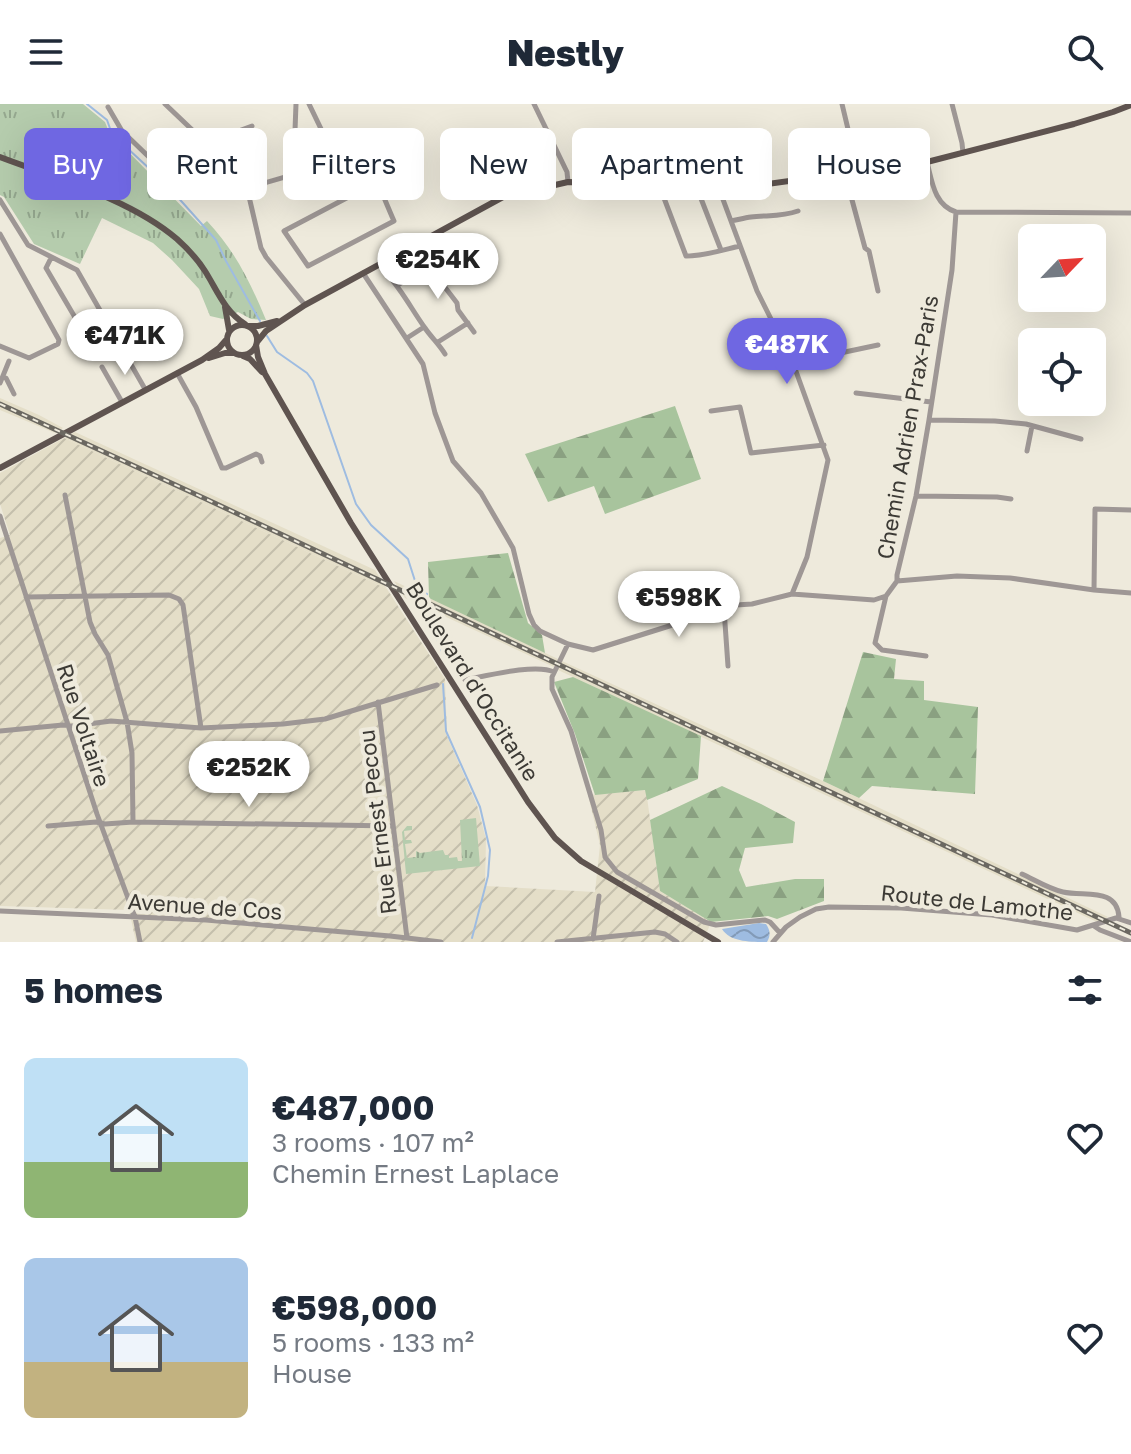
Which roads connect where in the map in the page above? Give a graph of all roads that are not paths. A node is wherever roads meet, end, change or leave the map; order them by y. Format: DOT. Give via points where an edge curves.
graph roads {
  1 [pos="101,104"];
  2 [pos="165,104"];
  3 [pos="296,104"];
  4 [pos="309,104"];
  5 [pos="534,104"];
  6 [pos="842,104"];
  7 [pos="952,104"];
  8 [pos="1131,105"];
  9 [pos="110,106"];
  10 [pos="252,126"];
  11 [pos="190,128"];
  12 [pos="247,128"];
  13 [pos="294,128"];
  14 [pos="321,128"];
  15 [pos="848,128"];
  16 [pos="963,153"];
  17 [pos="147,155"];
  18 [pos="0,157"];
  19 [pos="930,161"];
  20 [pos="930,171"];
  21 [pos="376,182"];
  22 [pos="568,182"];
  23 [pos="572,182"];
  24 [pos="0,200"];
  25 [pos="250,200"];
  26 [pos="723,200"];
  27 [pos="852,200"];
  28 [pos="798,211"];
  29 [pos="956,212"];
  30 [pos="1131,213"];
  31 [pos="731,221"];
  32 [pos="0,234"];
  33 [pos="740,246"];
  34 [pos="721,250"];
  35 [pos="421,256"];
  36 [pos="51,258"];
  37 [pos="428,265"];
  38 [pos="363,273"];
  39 [pos="387,274"];
  40 [pos="398,285"];
  41 [pos="878,291"];
  42 [pos="224,304"];
  43 [pos="305,305"];
  44 [pos="105,318"];
  45 [pos="280,320"];
  46 [pos="468,323"];
  47 [pos="246,325"];
  48 [pos="424,327"];
  49 [pos="229,330"];
  50 [pos="474,332"];
  51 [pos="407,338"];
  52 [pos="226,340"];
  53 [pos="438,342"];
  54 [pos="257,344"];
  55 [pos="878,345"];
  56 [pos="0,346"];
  57 [pos="239,354"];
  58 [pos="445,354"];
  59 [pos="202,360"];
  60 [pos="9,361"];
  61 [pos="793,363"];
  62 [pos="102,367"];
  63 [pos="177,373"];
  64 [pos="265,374"];
  65 [pos="2,380"];
  66 [pos="145,389"];
  67 [pos="856,393"];
  68 [pos="14,394"];
  69 [pos="122,402"];
  70 [pos="931,402"];
  71 [pos="711,411"];
  72 [pos="929,420"];
  73 [pos="1032,426"];
  74 [pos="1081,439"];
  75 [pos="824,445"];
  76 [pos="1027,451"];
  77 [pos="262,462"];
  78 [pos="0,468"];
  79 [pos="65,495"];
  80 [pos="916,496"];
  81 [pos="1011,499"];
  82 [pos="1131,510"];
  83 [pos="0,516"];
  84 [pos="897,581"];
  85 [pos="1094,590"];
  86 [pos="1131,593"];
  87 [pos="792,594"];
  88 [pos="886,596"];
  89 [pos="26,597"];
  90 [pos="85,597"];
  91 [pos="724,609"];
  92 [pos="568,644"];
  93 [pos="926,656"];
  94 [pos="728,666"];
  95 [pos="554,672"];
  96 [pos="465,680"];
  97 [pos="437,685"];
  98 [pos="378,702"];
  99 [pos="127,722"];
  100 [pos="68,726"];
  101 [pos="201,728"];
  102 [pos="0,731"];
  103 [pos="133,822"];
  104 [pos="101,824"];
  105 [pos="48,826"];
  106 [pos="393,826"];
  107 [pos="1022,874"];
  108 [pos="599,896"];
  109 [pos="0,911"];
  110 [pos="135,917"];
  111 [pos="1119,917"];
  112 [pos="1131,923"];
  113 [pos="1094,926"];
  114 [pos="407,938"];
  115 [pos="777,938"];
  116 [pos="593,940"];
  117 [pos="140,942"];
  118 [pos="441,942"];
  119 [pos="557,942"];
  120 [pos="677,942"];
  121 [pos="718,942"];
  122 [pos="1131,942"];
  1 -- 9 [label="street"];
  2 -- 11 [label="street"];
  3 -- 13 [label="street"];
  4 -- 14 [label="street"];
  5 -- 22 [label="street"];
  6 -- 15 [label="street"];
  7 -- 16 [label="street"];
  8 -- 16 [label="main road"];
  9 -- 17 [label="street" via="122,131"];
  10 -- 12 [label="street"];
  16 -- 19 [label="main road"];
  18 -- 42 [label="main road" via="144,215 203,267"];
  20 -- 29 [label="street" via="940,202"];
  21 -- 21 [label="street" via="284,231 308,266 394,221"];
  22 -- 23 [label="main road"];
  22 -- 38 [label="main road" via="503,197"];
  24 -- 36 [label="street" via="28,245"];
  25 -- 43 [label="street" via="261,248"];
  26 -- 31 [label="street"];
  27 -- 41 [label="street"];
  28 -- 31 [label="street"];
  29 -- 30 [label="street"];
  29 -- 70 [label="street, Chemin Adrien Prax-Paris"];
  31 -- 33 [label="street"];
  32 -- 56 [label="street" via="59,340 29,358"];
  33 -- 34 [label="street"];
  33 -- 61 [label="street"];
  34 -- 34 [label="street" via="686,256 664,198 668,193 700,196"];
  35 -- 37 [label="street"];
  36 -- 44 [label="street" via="77,270"];
  36 -- 44 [label="street" via="46,268 83,331"];
  37 -- 40 [label="street"];
  37 -- 46 [label="street"];
  38 -- 43 [label="main road"];
  38 -- 51 [label="street"];
  39 -- 40 [label="street"];
  40 -- 48 [label="street"];
  42 -- 47 [label="main road"];
  42 -- 49 [label="main road"];
  43 -- 45 [label="main road"];
  44 -- 66 [label="street"];
  45 -- 47 [label="main road"];
  45 -- 54 [label="main road"];
  46 -- 50 [label="street"];
  46 -- 53 [label="street"];
  47 -- 49 [label="main road"];
  47 -- 54 [label="main road" via="255,332"];
  48 -- 51 [label="street"];
  48 -- 53 [label="street"];
  49 -- 52 [label="main road"];
  51 -- 92 [label="street" via="423,364 453,461 481,493 513,548 534,625"];
  52 -- 57 [label="main road"];
  52 -- 59 [label="main road"];
  53 -- 58 [label="street"];
  54 -- 57 [label="main road"];
  54 -- 64 [label="main road, Boulevard d'Occitanie"];
  55 -- 61 [label="street"];
  57 -- 59 [label="main road"];
  57 -- 64 [label="main road, Boulevard d'Occitanie"];
  59 -- 63 [label="main road"];
  60 -- 65 [label="street"];
  61 -- 75 [label="street"];
  62 -- 69 [label="street"];
  63 -- 66 [label="main road"];
  63 -- 77 [label="street" via="222,468 256,454"];
  64 -- 121 [label="main road, Boulevard d'Occitanie" via="344,512 555,838 590,868"];
  65 -- 68 [label="street" via="6,378"];
  66 -- 69 [label="main road"];
  67 -- 70 [label="street"];
  69 -- 78 [label="main road"];
  70 -- 72 [label="street, Chemin Adrien Prax-Paris"];
  71 -- 75 [label="street" via="740,407 751,453"];
  72 -- 73 [label="street"];
  72 -- 80 [label="street, Chemin Adrien Prax-Paris"];
  73 -- 74 [label="street"];
  73 -- 76 [label="street"];
  75 -- 87 [label="street" via="827,469 807,557"];
  79 -- 90 [label="street"];
  80 -- 81 [label="street"];
  80 -- 84 [label="street, Chemin Adrien Prax-Paris"];
  82 -- 85 [label="street" via="1095,509"];
  83 -- 89 [label="street, Rue Voltaire"];
  84 -- 85 [label="street" via="1010,578"];
  84 -- 88 [label="street, Chemin Adrien Prax-Paris"];
  85 -- 86 [label="street"];
  87 -- 88 [label="street" via="874,600"];
  87 -- 91 [label="street"];
  88 -- 93 [label="street" via="875,643 882,650"];
  89 -- 90 [label="street"];
  89 -- 100 [label="street, Rue Voltaire"];
  90 -- 99 [label="street"];
  90 -- 101 [label="street" via="179,599"];
  91 -- 92 [label="street" via="601,649"];
  91 -- 94 [label="street"];
  92 -- 95 [label="street"];
  95 -- 96 [label="street" via="536,668"];
  95 -- 115 [label="street" via="552,689 571,731 605,857 617,872 704,922 765,920"];
  97 -- 98 [label="street"];
  98 -- 101 [label="street" via="325,719"];
  98 -- 106 [label="street, Rue Ernest Pecou"];
  99 -- 100 [label="street"];
  99 -- 101 [label="street"];
  99 -- 103 [label="street"];
  100 -- 102 [label="street"];
  100 -- 104 [label="street, Rue Voltaire"];
  103 -- 104 [label="street"];
  103 -- 106 [label="street"];
  104 -- 105 [label="street"];
  104 -- 110 [label="street, Rue Voltaire"];
  106 -- 114 [label="street, Rue Ernest Pecou"];
  107 -- 111 [label="street" via="1062,892 1110,898"];
  108 -- 116 [label="street"];
  109 -- 110 [label="street, Avenue de Cos"];
  110 -- 114 [label="street, Avenue de Cos"];
  110 -- 117 [label="street, Rue Voltaire"];
  111 -- 112 [label="street"];
  111 -- 113 [label="street, Route de Lamothe"];
  113 -- 115 [label="street, Route de Lamothe" via="1077,930 992,915 829,907 809,912"];
  113 -- 122 [label="street"];
  114 -- 118 [label="street, Avenue de Cos"];
  116 -- 119 [label="street"];
  116 -- 120 [label="street" via="655,932"];
}
